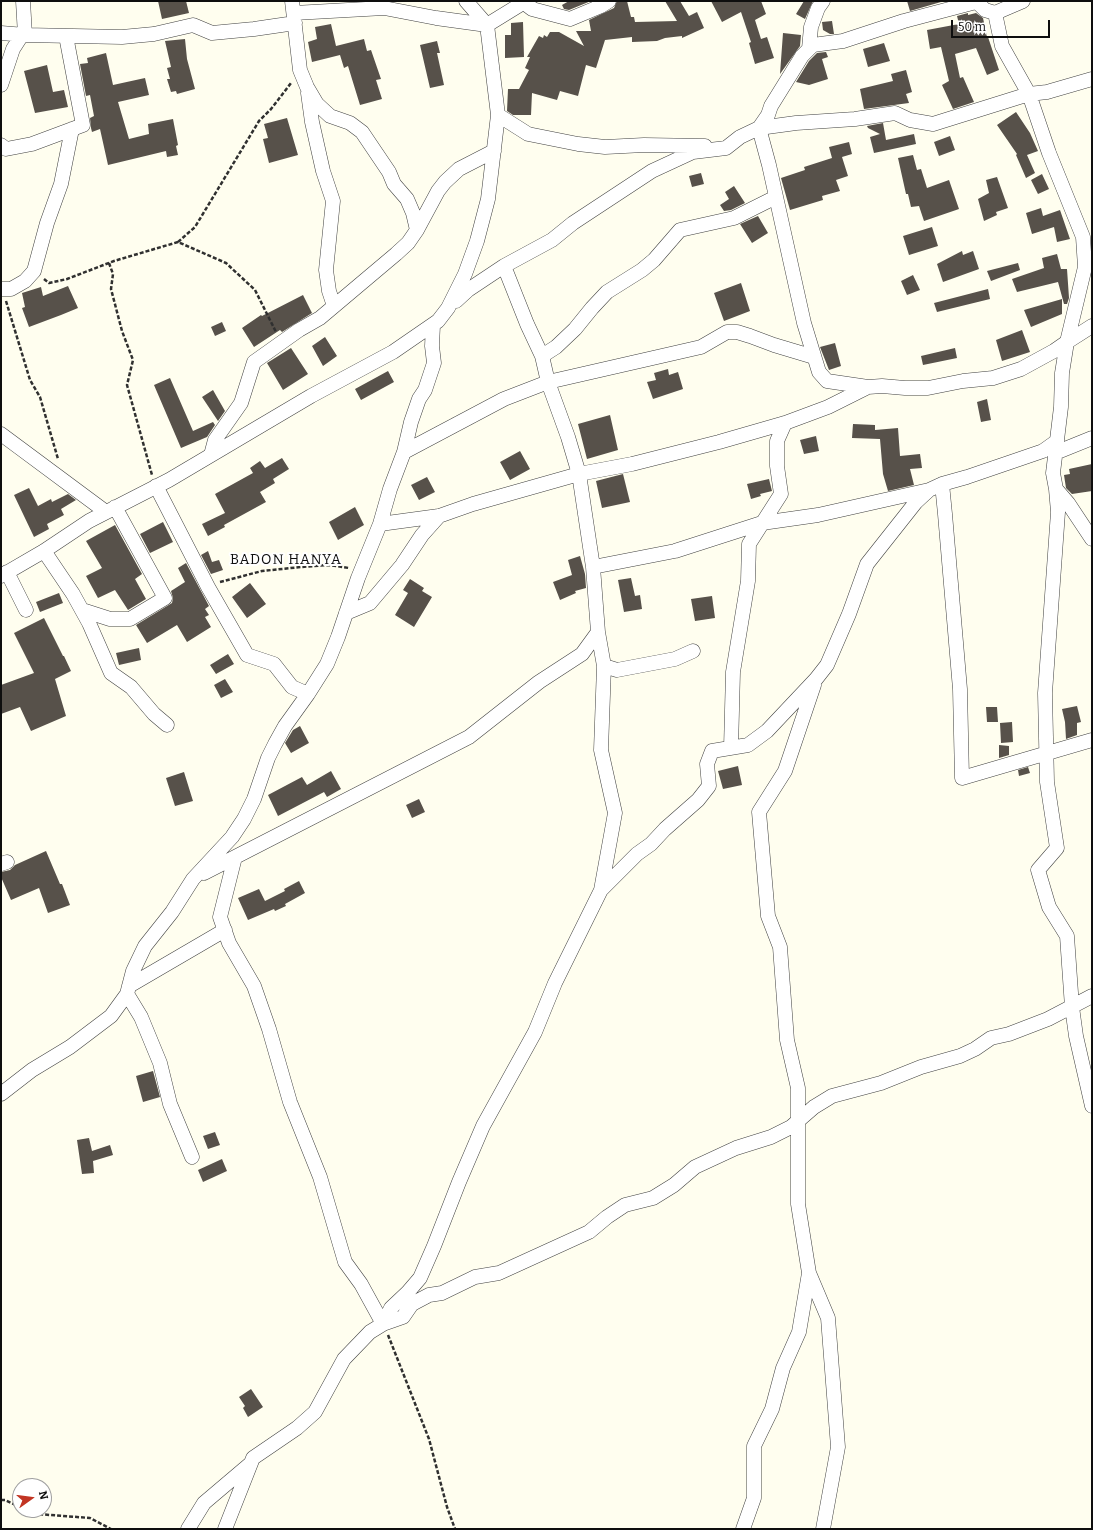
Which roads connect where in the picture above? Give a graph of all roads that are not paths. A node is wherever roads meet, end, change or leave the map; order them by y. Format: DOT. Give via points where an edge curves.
graph roads {
  1 [pos="23,1"];
  2 [pos="466,1"];
  3 [pos="526,1"];
  4 [pos="529,1"];
  5 [pos="609,1"];
  6 [pos="822,1"];
  7 [pos="1023,1"];
  8 [pos="976,2"];
  9 [pos="293,12"];
  10 [pos="995,13"];
  11 [pos="487,25"];
  12 [pos="1,33"];
  13 [pos="23,35"];
  14 [pos="66,36"];
  15 [pos="809,49"];
  16 [pos="1092,79"];
  17 [pos="1,85"];
  18 [pos="307,87"];
  19 [pos="1029,94"];
  20 [pos="498,115"];
  21 [pos="759,128"];
  22 [pos="72,129"];
  23 [pos="3,148"];
  24 [pos="726,148"];
  25 [pos="494,151"];
  26 [pos="776,197"];
  27 [pos="416,230"];
  28 [pos="504,266"];
  29 [pos="2,289"];
  30 [pos="334,306"];
  31 [pos="448,308"];
  32 [pos="434,325"];
  33 [pos="1092,326"];
  34 [pos="1067,342"];
  35 [pos="542,356"];
  36 [pos="814,357"];
  37 [pos="548,382"];
  38 [pos="868,387"];
  39 [pos="785,423"];
  40 [pos="1,434"];
  41 [pos="1092,438"];
  42 [pos="1056,447"];
  43 [pos="404,452"];
  44 [pos="211,455"];
  45 [pos="579,474"];
  46 [pos="156,486"];
  47 [pos="935,487"];
  48 [pos="1056,488"];
  49 [pos="111,509"];
  50 [pos="439,516"];
  51 [pos="762,523"];
  52 [pos="380,524"];
  53 [pos="1092,539"];
  54 [pos="44,551"];
  55 [pos="593,567"];
  56 [pos="4,574"];
  57 [pos="26,610"];
  58 [pos="82,610"];
  59 [pos="346,613"];
  60 [pos="598,632"];
  61 [pos="693,651"];
  62 [pos="604,666"];
  63 [pos="816,678"];
  64 [pos="308,694"];
  65 [pos="167,725"];
  66 [pos="1092,740"];
  67 [pos="731,748"];
  68 [pos="1046,754"];
  69 [pos="235,857"];
  70 [pos="193,879"];
  71 [pos="601,890"];
  72 [pos="225,930"];
  73 [pos="128,990"];
  74 [pos="1092,996"];
  75 [pos="1072,1007"];
  76 [pos="1,1094"];
  77 [pos="1092,1106"];
  78 [pos="798,1121"];
  79 [pos="192,1157"];
  80 [pos="809,1273"];
  81 [pos="383,1324"];
  82 [pos="250,1464"];
  83 [pos="188,1529"];
  84 [pos="225,1529"];
  85 [pos="744,1529"];
  86 [pos="823,1529"];
  1 -- 13 [label="street"];
  2 -- 11 [label="street"];
  3 -- 11 [label="street"];
  4 -- 5 [label="street" via="528,6 532,9 570,19"];
  6 -- 15 [label="street" via="811,27"];
  7 -- 10 [label="street"];
  8 -- 10 [label="street" via="985,10"];
  8 -- 15 [label="street" via="904,21 843,41 813,45"];
  9 -- 11 [label="street" via="384,8"];
  9 -- 14 [label="street" via="254,30 212,33 193,25 154,34 122,37"];
  9 -- 18 [label="street" via="300,70"];
  10 -- 19 [label="street" via="1002,46"];
  11 -- 20 [label="street"];
  12 -- 13 [label="street"];
  13 -- 14 [label="street"];
  13 -- 17 [label="street" via="12,48"];
  14 -- 22 [label="street" via="82,125"];
  15 -- 21 [label="street" via="802,56"];
  16 -- 19 [label="street" via="1047,92"];
  18 -- 27 [label="street" via="317,104 330,116 350,123 362,132 389,172 394,184 407,199"];
  18 -- 30 [label="street" via="323,171 333,201 326,270"];
  19 -- 21 [label="street" via="933,124 910,120 895,113"];
  19 -- 34 [label="street" via="1049,153 1083,237 1085,267"];
  20 -- 24 [label="street" via="528,134 578,144 605,147 696,145"];
  20 -- 25 [label="street"];
  21 -- 24 [label="street" via="740,137"];
  21 -- 26 [label="street"];
  22 -- 23 [label="street" via="32,144"];
  22 -- 29 [label="street" via="61,184 34,271 11,289"];
  24 -- 28 [label="street" via="693,152 652,171 573,223 552,240"];
  25 -- 27 [label="street" via="459,169 445,182"];
  25 -- 31 [label="street" via="488,199 477,241 459,290"];
  26 -- 35 [label="street" via="734,218 680,230 654,260 607,292 575,329"];
  26 -- 36 [label="street"];
  27 -- 30 [label="street" via="396,254"];
  28 -- 31 [label="street" via="468,290"];
  28 -- 35 [label="street"];
  30 -- 44 [label="street" via="254,362 241,403 215,440"];
  31 -- 32 [label="street"];
  32 -- 43 [label="street" via="434,363 411,422"];
  32 -- 44 [label="street" via="393,352 311,396"];
  33 -- 34 [label="street"];
  34 -- 38 [label="street" via="1054,352 1021,369 993,378 928,388"];
  34 -- 42 [label="street"];
  35 -- 37 [label="street"];
  36 -- 37 [label="street" via="737,332 727,332 701,347"];
  36 -- 38 [label="street" via="819,372 827,381"];
  37 -- 43 [label="street" via="504,399"];
  37 -- 45 [label="street"];
  38 -- 39 [label="street" via="828,407"];
  39 -- 45 [label="street" via="632,464"];
  39 -- 51 [label="street" via="777,441 781,494"];
  40 -- 49 [label="street" via="63,480"];
  41 -- 42 [label="street"];
  42 -- 47 [label="street"];
  42 -- 48 [label="street" via="1053,473"];
  43 -- 52 [label="street"];
  44 -- 46 [label="street"];
  45 -- 50 [label="street"];
  45 -- 55 [label="street"];
  46 -- 49 [label="street"];
  46 -- 64 [label="street" via="208,587 247,655 274,664 292,687"];
  47 -- 51 [label="street" via="818,515"];
  47 -- 63 [label="street" via="916,502 867,564 827,665"];
  47 -- 68 [label="street" via="945,514 960,689 962,778"];
  48 -- 53 [label="street"];
  48 -- 68 [label="street" via="1058,512 1045,693"];
  49 -- 54 [label="street"];
  49 -- 58 [label="street" via="165,598 130,619 110,619"];
  50 -- 52 [label="street"];
  50 -- 59 [label="street" via="370,603"];
  51 -- 55 [label="street" via="675,552"];
  51 -- 67 [label="street" via="749,544 748,581 733,672"];
  52 -- 59 [label="street"];
  54 -- 56 [label="street"];
  54 -- 58 [label="street"];
  55 -- 60 [label="street"];
  56 -- 57 [label="street"];
  58 -- 65 [label="street" via="111,673 131,687"];
  59 -- 64 [label="street" via="327,664"];
  60 -- 62 [label="street"];
  60 -- 69 [label="street" via="582,654 539,682 469,737"];
  61 -- 62 [label="street" via="675,659 616,670"];
  62 -- 71 [label="street" via="601,750 615,813"];
  63 -- 67 [label="street" via="767,731 748,745"];
  63 -- 78 [label="street" via="785,770 759,812 768,916 780,947 787,1040 798,1088"];
  64 -- 70 [label="street" via="275,744 254,799 240,825"];
  66 -- 68 [label="street"];
  67 -- 71 [label="street" via="712,751 707,764 709,786 706,790"];
  68 -- 75 [label="street" via="1047,782 1057,848 1038,870 1049,906 1067,936"];
  69 -- 70 [label="street"];
  69 -- 72 [label="street" via="220,917"];
  70 -- 73 [label="street" via="172,912 145,946 133,971"];
  71 -- 81 [label="street" via="555,983 535,1032 483,1126 420,1278 391,1308"];
  72 -- 73 [label="street"];
  72 -- 81 [label="street" via="229,944 257,993 290,1102 320,1177 345,1262 361,1284"];
  73 -- 76 [label="street" via="111,1016"];
  73 -- 79 [label="street" via="160,1063 170,1104"];
  74 -- 75 [label="street"];
  75 -- 77 [label="street"];
  75 -- 78 [label="street" via="1048,1019 991,1038 960,1056 832,1096"];
  78 -- 80 [label="street" via="798,1204"];
  78 -- 81 [label="street" via="771,1136 736,1148 695,1167 674,1185 653,1198 625,1205 589,1232 499,1273 475,1278 442,1293 429,1295 412,1304 403,1317"];
  80 -- 85 [label="street" via="799,1332 783,1368 772,1409 754,1446 754,1498"];
  80 -- 86 [label="street" via="828,1318 838,1447"];
  81 -- 82 [label="street" via="370,1332 344,1359 315,1412 253,1458"];
  82 -- 83 [label="street" via="204,1503"];
  82 -- 84 [label="street"];
}
